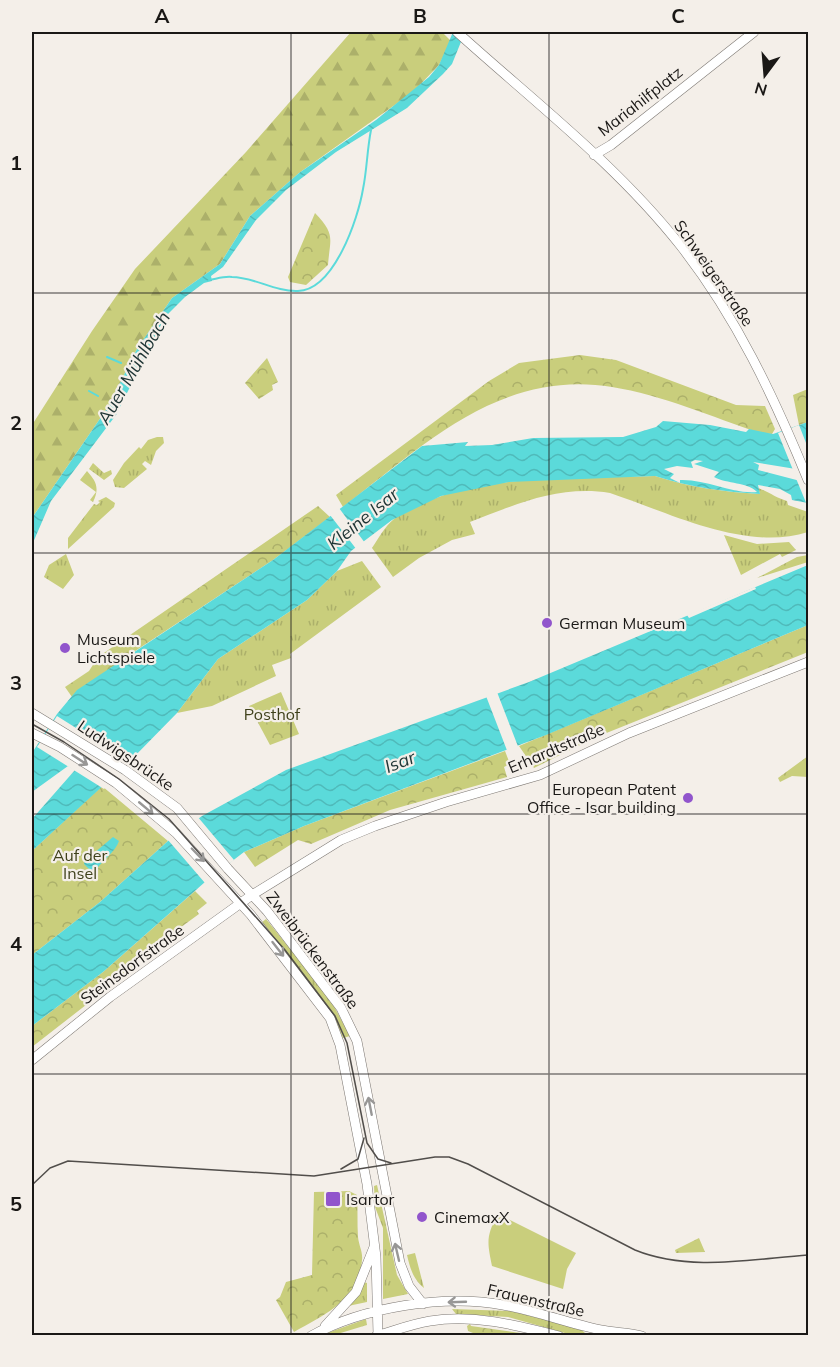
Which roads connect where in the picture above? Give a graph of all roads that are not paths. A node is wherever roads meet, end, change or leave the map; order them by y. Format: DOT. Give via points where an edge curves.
graph roads {
  1 [pos="456,32"];
  2 [pos="753,32"];
  3 [pos="594,155"];
  4 [pos="808,480"];
  5 [pos="808,662"];
  6 [pos="32,713"];
  7 [pos="32,733"];
  8 [pos="252,895"];
  9 [pos="241,904"];
  10 [pos="32,1060"];
  11 [pos="375,1245"];
  12 [pos="423,1304"];
  13 [pos="376,1312"];
  14 [pos="410,1325"];
  15 [pos="322,1329"];
  16 [pos="311,1335"];
  17 [pos="377,1335"];
  18 [pos="559,1335"];
  19 [pos="642,1335"];
  1 -- 3 [label="main road, Mariahilfplatz"];
  2 -- 3 [label="main road, Mariahilfplatz"];
  3 -- 4 [label="main road, Schweigerstraße" via="681,247 745,344 771,392"];
  5 -- 8 [label="main road, Erhardtstraße" via="629,733 540,775 375,826 323,850"];
  6 -- 8 [label="main road, Ludwigsbrücke" via="170,802"];
  7 -- 9 [label="main road, Ludwigsbrücke, one-way" via="116,783 176,833"];
  8 -- 9 [label="main road, Steinsdorfstraße"];
  12 -- 8 [label="main road, Zweibrückenstraße, one-way" via="409,1286 400,1263 356,1034 341,1008"];
  9 -- 10 [label="main road, Steinsdorfstraße" via="110,996"];
  9 -- 11 [label="main road, Zweibrückenstraße, one-way" via="330,1018 340,1045"];
  11 -- 13 [label="main road, Zweibrückenstraße"];
  11 -- 15 [label="main road" via="356,1292"];
  12 -- 13 [label="main road, Frauenstraße"];
  12 -- 14 [label="main road"];
  19 -- 12 [label="main road, Frauenstraße, one-way" via="618,1334 501,1304"];
  13 -- 15 [label="main road, Frauenstraße"];
  13 -- 17 [label="main road, Zweibrückenstraße"];
  14 -- 17 [label="main road, Frauenstraße"];
  14 -- 18 [label="main road, Frauenstraße" via="443,1320 496,1321"];
  15 -- 16 [label="main road"];
}
